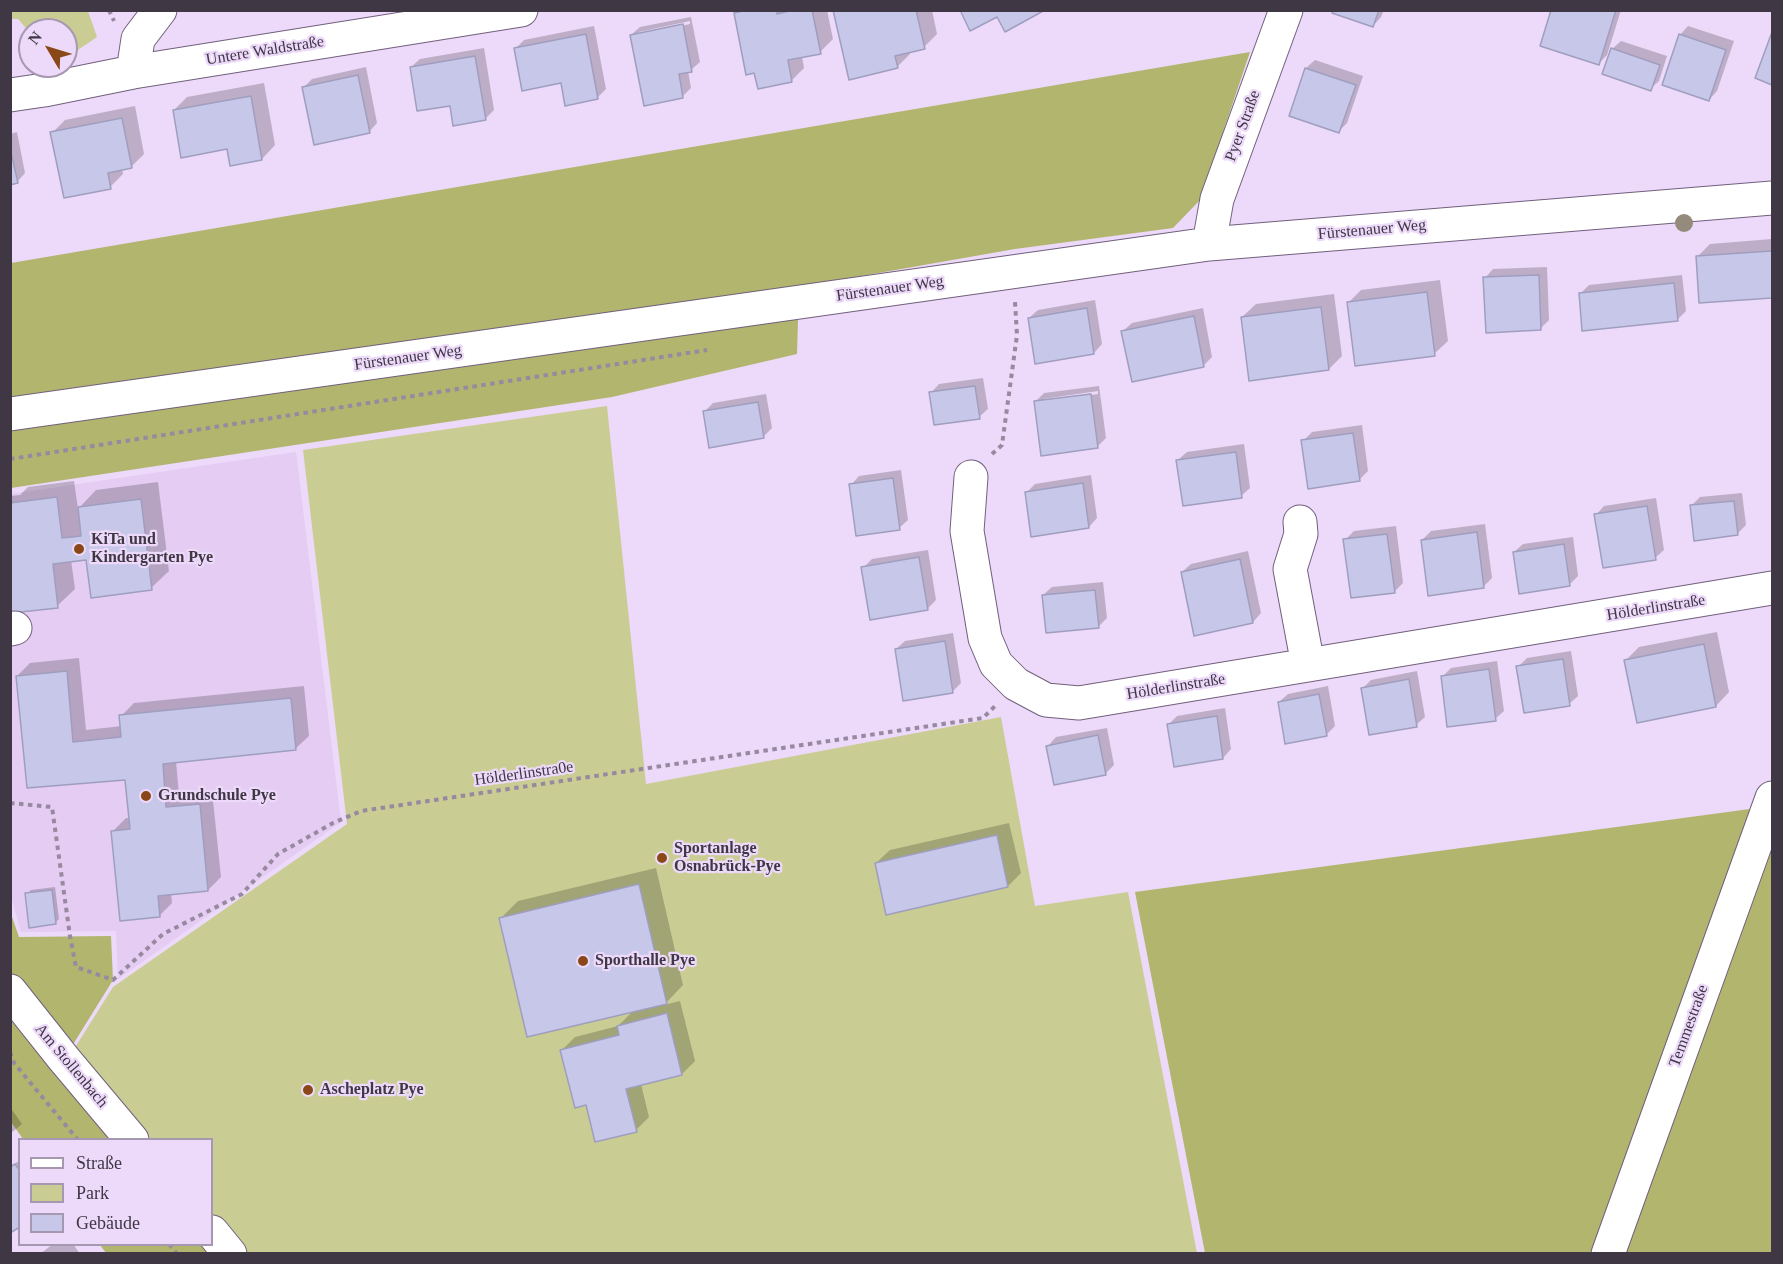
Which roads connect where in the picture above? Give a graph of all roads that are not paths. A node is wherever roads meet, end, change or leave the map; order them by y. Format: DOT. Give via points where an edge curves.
graph roads {
  1 [pos="160,10"];
  2 [pos="521,10"];
  3 [pos="1286,10"];
  4 [pos="134,72"];
  5 [pos="10,94"];
  6 [pos="1773,198"];
  7 [pos="1209,244"];
  8 [pos="10,414"];
  9 [pos="971,477"];
  10 [pos="1300,522"];
  11 [pos="1773,588"];
  12 [pos="1308,665"];
  13 [pos="1773,798"];
  14 [pos="10,992"];
  15 [pos="130,1138"];
  16 [pos="213,1233"];
  17 [pos="230,1254"];
  18 [pos="1608,1254"];
  1 -- 4 [label="street" via="138,39"];
  2 -- 4 [label="street, Untere Waldstraße"];
  3 -- 7 [label="street, Pyer Straße" via="1217,200"];
  4 -- 5 [label="street, Untere Waldstraße"];
  6 -- 7 [label="street, Fürstenauer Weg"];
  7 -- 8 [label="street, Fürstenauer Weg"];
  9 -- 12 [label="street, Hölderlinstraße" via="967,531 985,638 996,664 1016,684 1046,700 1079,703"];
  10 -- 12 [label="street" via="1301,534 1290,569"];
  11 -- 12 [label="street, Hölderlinstraße"];
  13 -- 18 [label="street, Temmestraße"];
  14 -- 15 [label="street, Am Stollenbach"];
  16 -- 17 [label="street"];
}
